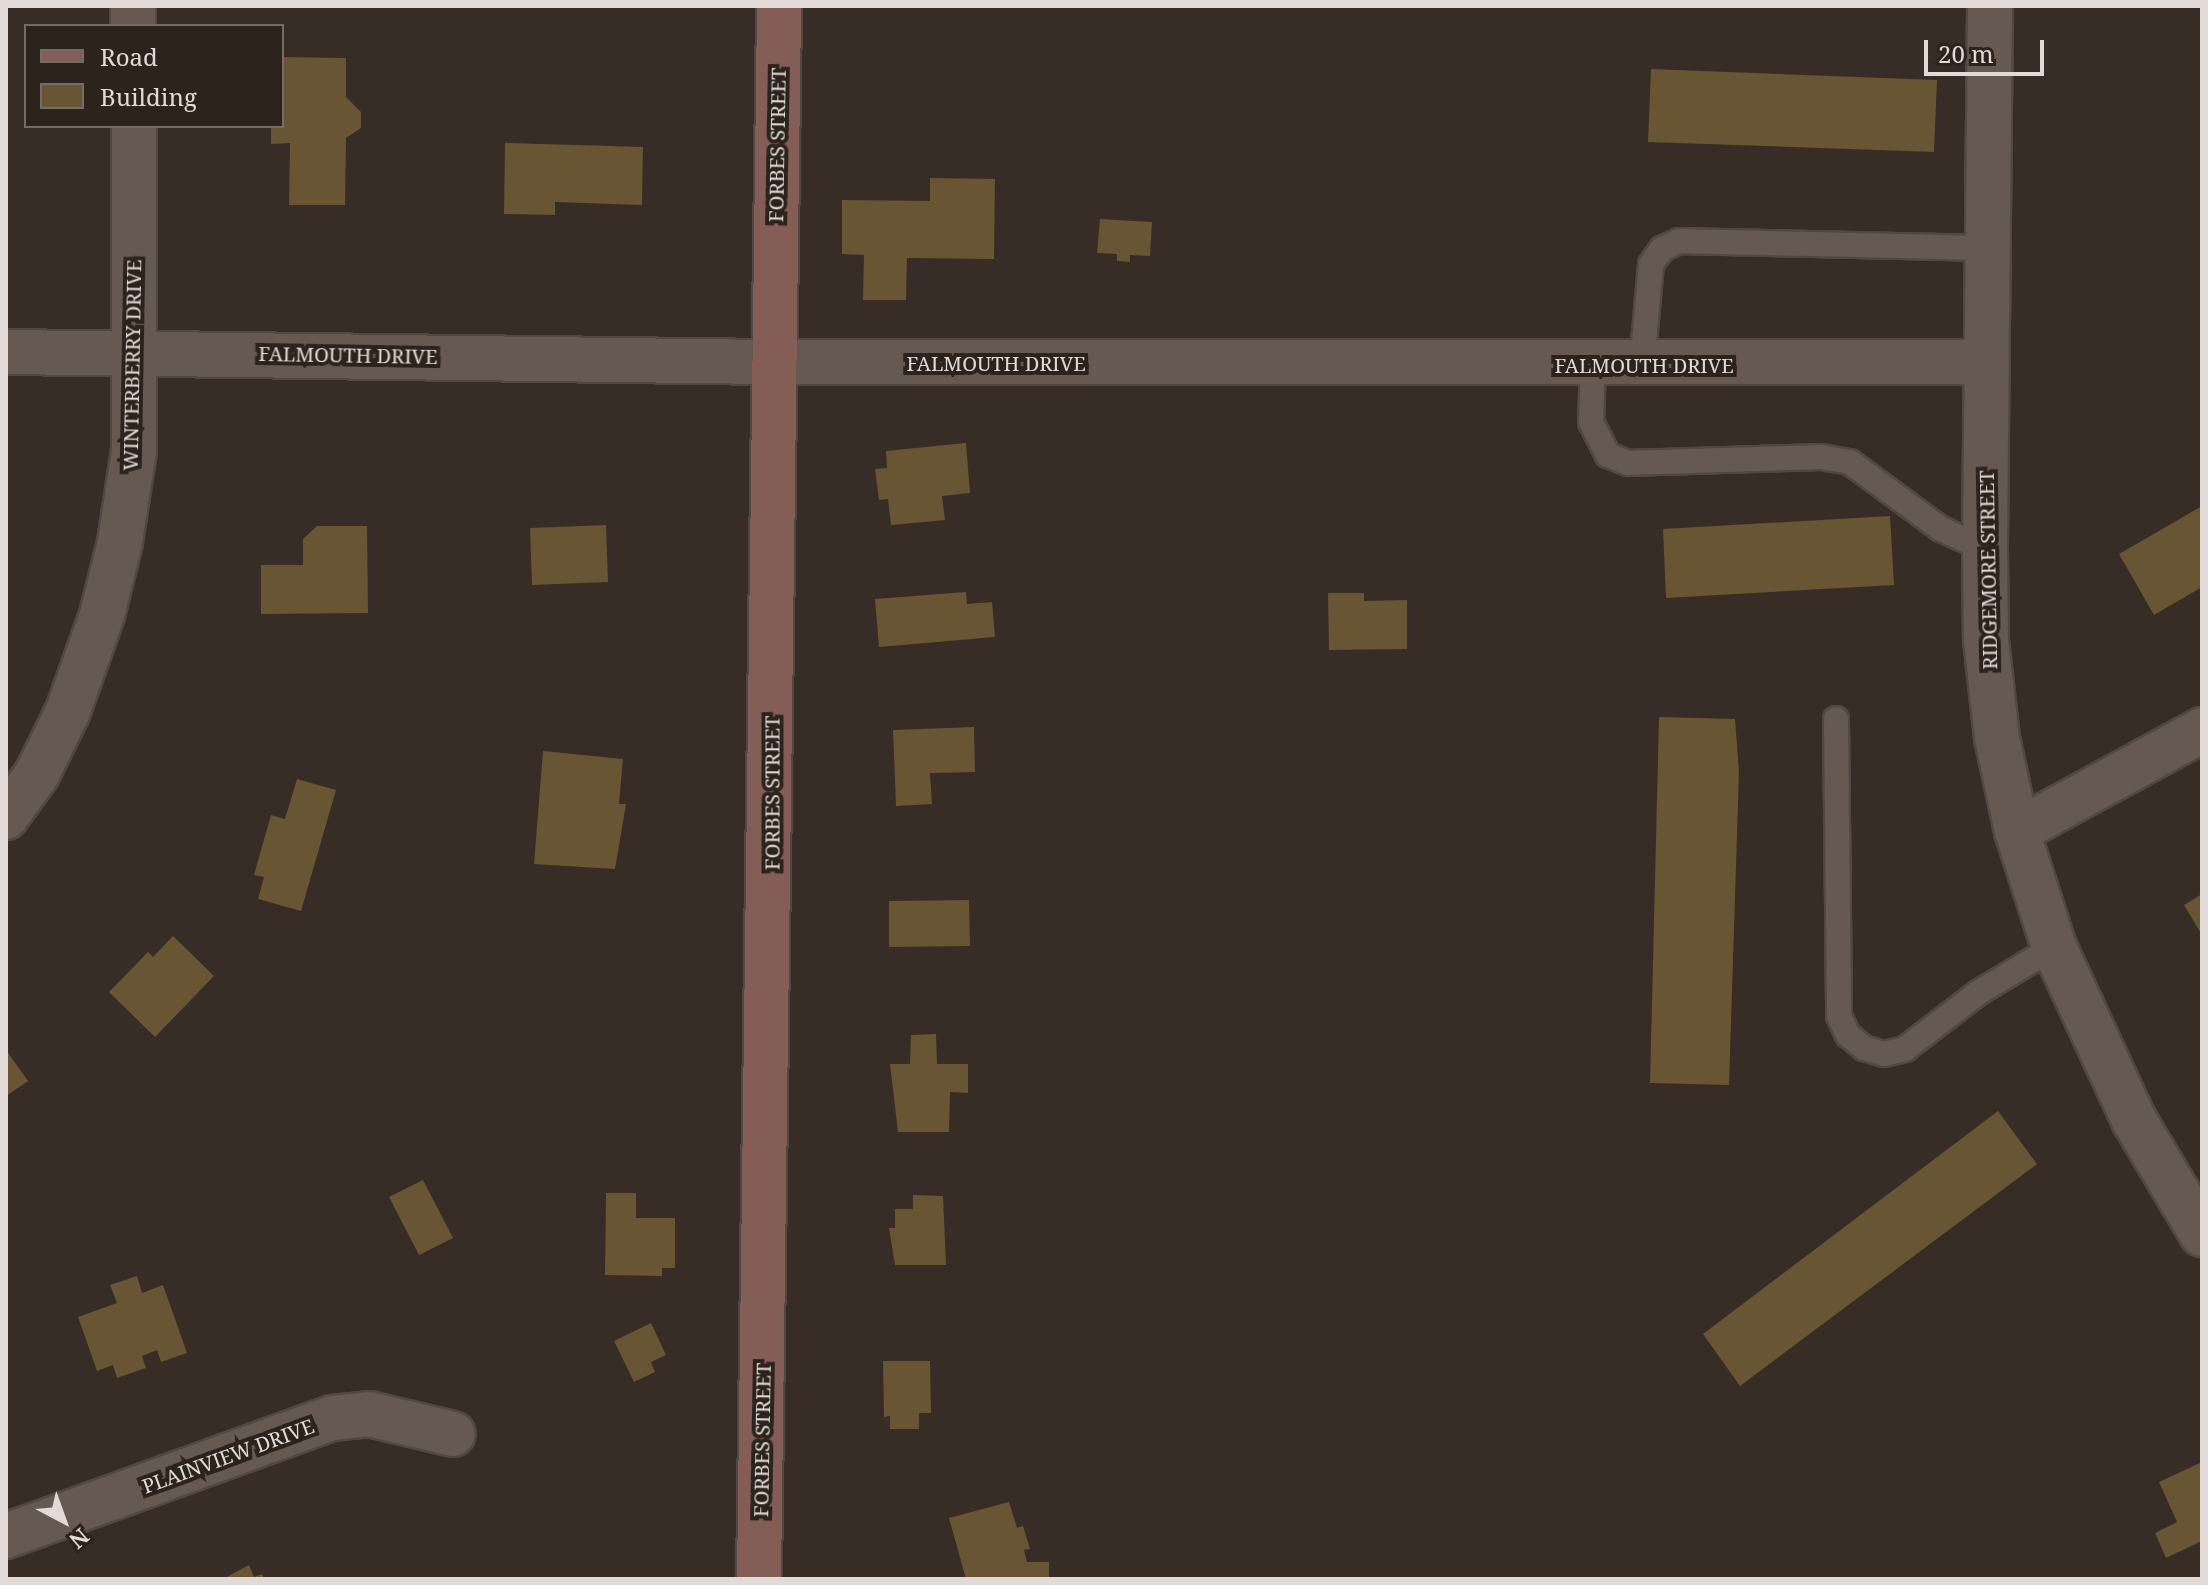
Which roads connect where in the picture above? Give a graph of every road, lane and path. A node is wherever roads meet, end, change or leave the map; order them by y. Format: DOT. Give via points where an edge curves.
graph roads {
  1 [pos="779,6"];
  2 [pos="1990,6"];
  3 [pos="134,128"];
  4 [pos="1986,248"];
  5 [pos="6,352"];
  6 [pos="136,352"];
  7 [pos="774,362"];
  8 [pos="1986,362"];
  9 [pos="1593,365"];
  10 [pos="1642,365"];
  11 [pos="1985,549"];
  12 [pos="1836,719"];
  13 [pos="2202,730"];
  14 [pos="6,817"];
  15 [pos="2017,831"];
  16 [pos="2054,947"];
  17 [pos="2202,1234"];
  18 [pos="453,1434"];
  19 [pos="6,1536"];
  20 [pos="759,1579"];
  1 -- 7 [label="street, FORBES STREET"];
  2 -- 4 [label="street, RIDGEMORE STREET"];
  3 -- 6 [label="street, WINTERBERRY DRIVE"];
  4 -- 8 [label="street, RIDGEMORE STREET"];
  4 -- 10 [label="lane" via="1679,241 1662,249 1651,264"];
  5 -- 6 [label="street, FALMOUTH DRIVE"];
  6 -- 7 [label="street, FALMOUTH DRIVE"];
  6 -- 14 [label="street, WINTERBERRY DRIVE" via="134,451 102,615 68,711 37,774"];
  7 -- 9 [label="street, FALMOUTH DRIVE"];
  7 -- 20 [label="street, FORBES STREET"];
  8 -- 10 [label="street, FALMOUTH DRIVE"];
  8 -- 11 [label="street, RIDGEMORE STREET"];
  9 -- 10 [label="street, FALMOUTH DRIVE"];
  9 -- 11 [label="lane" via="1591,422 1608,455 1628,463 1821,457 1850,462 1941,529"];
  11 -- 15 [label="street, RIDGEMORE STREET" via="1989,668"];
  12 -- 16 [label="lane" via="1839,1016 1848,1035 1864,1048 1884,1054 1905,1049 1978,993"];
  13 -- 15 [label="street"];
  15 -- 16 [label="street, RIDGEMORE STREET"];
  16 -- 17 [label="street, RIDGEMORE STREET" via="2134,1120"];
  18 -- 19 [label="street, PLAINVIEW DRIVE" via="369,1414 332,1418"];
}
